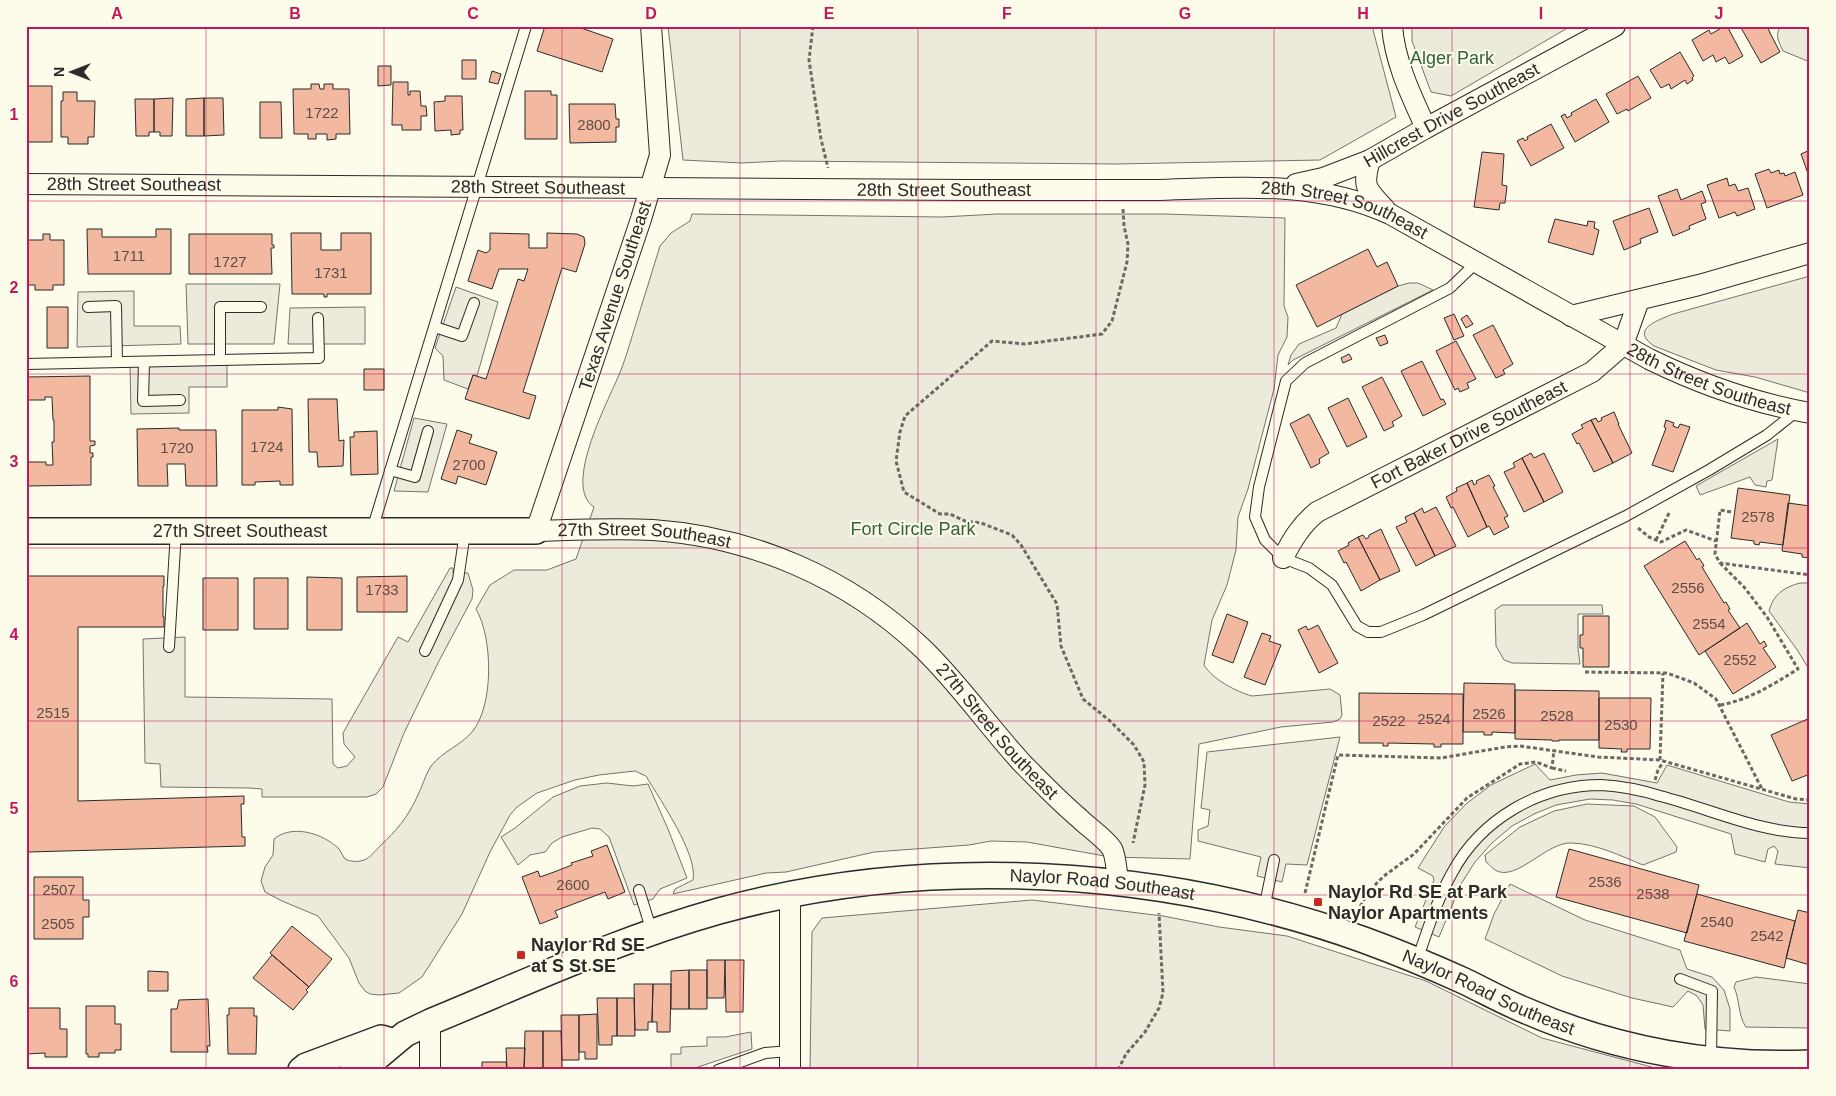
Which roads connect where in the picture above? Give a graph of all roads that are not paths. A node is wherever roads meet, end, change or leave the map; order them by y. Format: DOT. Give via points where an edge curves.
graph roads {
  1 [pos="526,26"];
  2 [pos="651,26"];
  3 [pos="1392,26"];
  4 [pos="1616,26"];
  5 [pos="1426,128"];
  6 [pos="1370,160"];
  7 [pos="26,184"];
  8 [pos="478,187"];
  9 [pos="1282,187"];
  10 [pos="650,189"];
  11 [pos="1390,214"];
  12 [pos="1810,253"];
  13 [pos="1476,263"];
  14 [pos="1639,300"];
  15 [pos="474,303"];
  16 [pos="88,307"];
  17 [pos="261,307"];
  18 [pos="1571,316"];
  19 [pos="318,318"];
  20 [pos="435,327"];
  21 [pos="1623,345"];
  22 [pos="220,360"];
  23 [pos="117,362"];
  24 [pos="144,362"];
  25 [pos="26,364"];
  26 [pos="180,400"];
  27 [pos="1804,412"];
  28 [pos="428,431"];
  29 [pos="390,470"];
  30 [pos="26,531"];
  31 [pos="176,531"];
  32 [pos="372,531"];
  33 [pos="536,531"];
  34 [pos="465,532"];
  35 [pos="1283,558"];
  36 [pos="169,648"];
  37 [pos="425,652"];
  38 [pos="1810,833"];
  39 [pos="1274,860"];
  40 [pos="1118,882"];
  41 [pos="639,890"];
  42 [pos="790,895"];
  43 [pos="1264,909"];
  44 [pos="652,932"];
  45 [pos="1417,962"];
  46 [pos="1680,979"];
  47 [pos="430,1022"];
  48 [pos="394,1042"];
  49 [pos="790,1060"];
  50 [pos="1711,1060"];
  51 [pos="1810,1063"];
  52 [pos="301,1070"];
  53 [pos="353,1070"];
  54 [pos="430,1070"];
  55 [pos="718,1070"];
  1 -- 8 [label="lane"];
  2 -- 10 [label="street, Texas Avenue Southeast" via="660,155"];
  3 -- 5 [label="street" via="1403,77"];
  4 -- 5 [label="street, Hillcrest Drive Southeast"];
  5 -- 6 [label="street, Hillcrest Drive Southeast"];
  6 -- 9 [label="street, Hillcrest Drive Southeast" via="1323,178"];
  6 -- 11 [label="street" via="1365,178 1368,192"];
  7 -- 8 [label="street, 28th Street Southeast"];
  8 -- 10 [label="street, 28th Street Southeast"];
  8 -- 20 [label="lane"];
  9 -- 10 [label="street, 28th Street Southeast"];
  9 -- 11 [label="street, 28th Street Southeast" via="1366,203"];
  10 -- 33 [label="street, Texas Avenue Southeast"];
  11 -- 13 [label="street, 28th Street Southeast"];
  12 -- 14 [label="street"];
  13 -- 18 [label="street, 28th Street Southeast"];
  13 -- 35 [label="lane" via="1450,288 1305,363 1286,381 1259,486 1255,517 1265,540"];
  14 -- 18 [label="street"];
  14 -- 21 [label="street, Fort Baker Drive Southeast"];
  15 -- 20 [label="lane" via="462,336"];
  16 -- 23 [label="lane" via="116,306"];
  17 -- 22 [label="lane" via="220,308"];
  18 -- 21 [label="street, 28th Street Southeast"];
  19 -- 22 [label="lane" via="319,358"];
  20 -- 29 [label="lane"];
  21 -- 27 [label="street, 28th Street Southeast" via="1677,373 1718,389"];
  21 -- 35 [label="street, Fort Baker Drive Southeast" via="1592,372 1317,512 1301,527"];
  22 -- 24 [label="lane"];
  23 -- 24 [label="lane"];
  23 -- 25 [label="lane"];
  24 -- 26 [label="lane" via="143,401"];
  27 -- 35 [label="lane" via="1626,516 1382,632 1368,632 1357,626 1332,585 1309,568"];
  28 -- 29 [label="lane" via="415,477"];
  29 -- 32 [label="lane"];
  30 -- 31 [label="street, 27th Street Southeast"];
  31 -- 32 [label="street, 27th Street Southeast"];
  31 -- 36 [label="lane"];
  32 -- 34 [label="street, 27th Street Southeast"];
  33 -- 34 [label="street, 27th Street Southeast"];
  33 -- 40 [label="street, 27th Street Southeast" via="632,530 705,537 782,558 852,593 921,647 1023,763 1112,850"];
  34 -- 37 [label="lane" via="458,580"];
  38 -- 45 [label="lane" via="1768,829 1630,788 1573,787 1538,796 1502,815 1474,839 1452,872"];
  39 -- 43 [label="lane"];
  40 -- 42 [label="street, Naylor Road Southeast" via="1042,877 954,877 884,881"];
  40 -- 43 [label="street, Naylor Road Southeast"];
  41 -- 44 [label="lane"];
  42 -- 44 [label="street, Naylor Road Southeast" via="724,910"];
  42 -- 49 [label="street"];
  43 -- 45 [label="street, Naylor Road Southeast" via="1356,937"];
  44 -- 47 [label="street, Naylor Road Southeast" via="598,951"];
  45 -- 50 [label="street, Naylor Road Southeast" via="1574,1030 1653,1051"];
  46 -- 50 [label="lane" via="1712,992"];
  47 -- 48 [label="street, Naylor Road Southeast"];
  47 -- 54 [label="street"];
  48 -- 52 [label="street" via="381,1038"];
  48 -- 53 [label="street, Naylor Road Southeast" via="374,1060"];
  49 -- 55 [label="lane" via="765,1053"];
  50 -- 51 [label="street, Naylor Road Southeast"];
}
